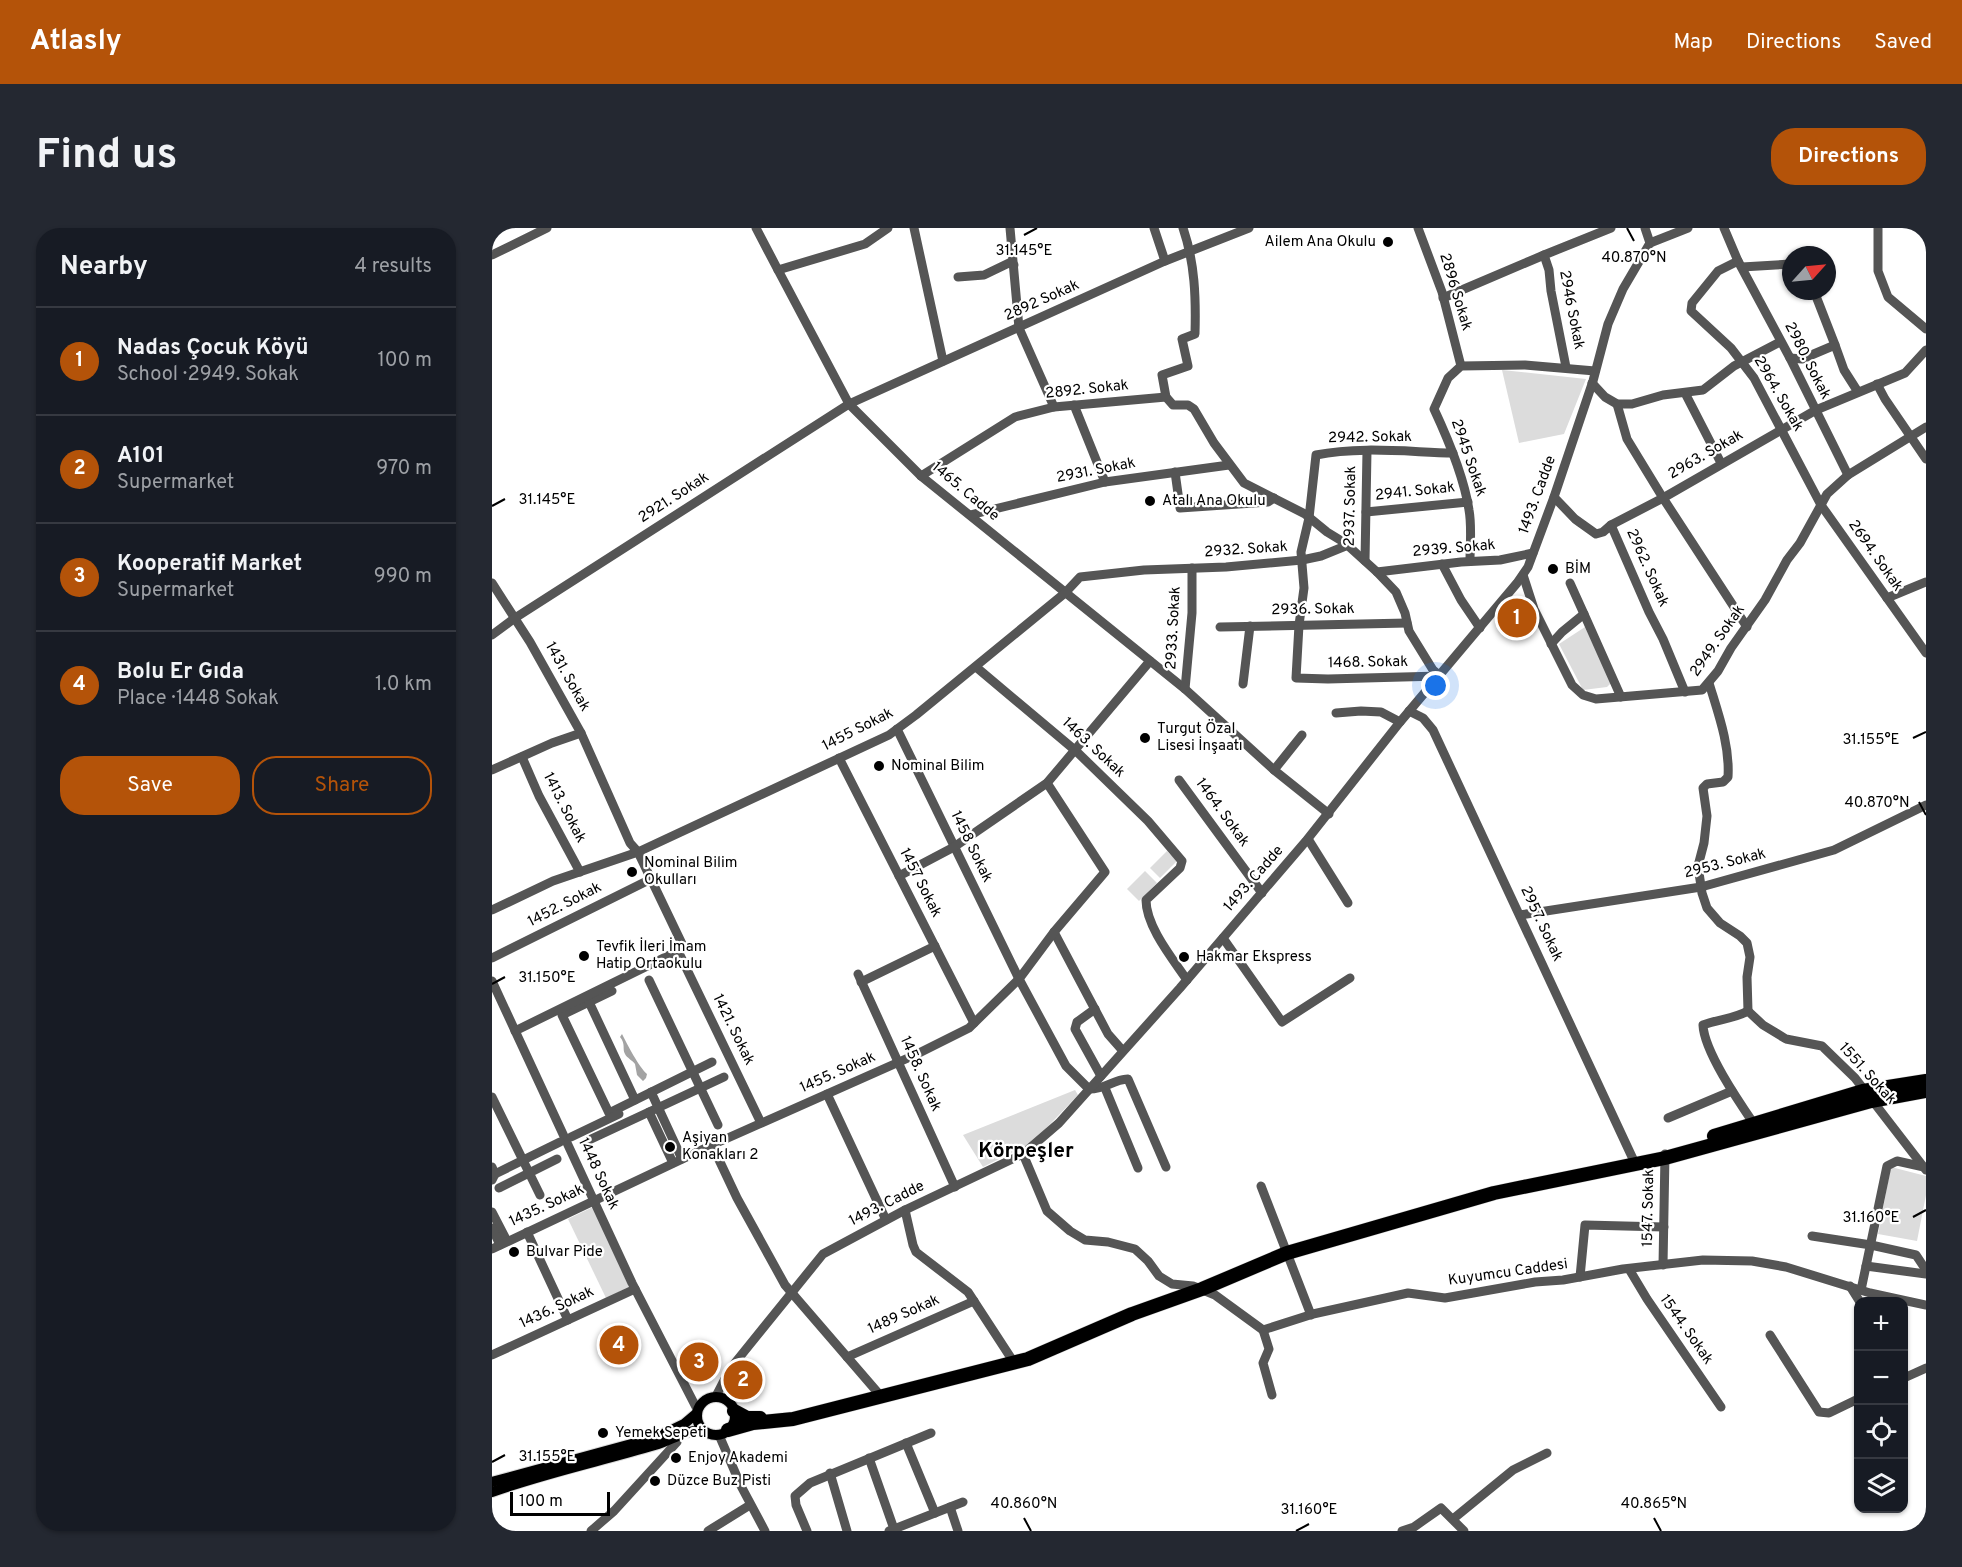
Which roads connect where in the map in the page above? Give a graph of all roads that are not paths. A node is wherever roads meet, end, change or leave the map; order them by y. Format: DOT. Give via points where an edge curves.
graph roads {
  1 [pos="547,228"];
  2 [pos="756,228"];
  3 [pos="888,228"];
  4 [pos="914,228"];
  5 [pos="1010,228"];
  6 [pos="1154,228"];
  7 [pos="1184,228"];
  8 [pos="1249,228"];
  9 [pos="1418,228"];
  10 [pos="1645,228"];
  11 [pos="1688,228"];
  12 [pos="1724,228"];
  13 [pos="1878,228"];
  14 [pos="1604,229"];
  15 [pos="1650,243"];
  16 [pos="1191,251"];
  17 [pos="492,255"];
  18 [pos="1544,255"];
  19 [pos="1166,261"];
  20 [pos="1740,264"];
  21 [pos="1782,264"];
  22 [pos="1014,265"];
  23 [pos="778,270"];
  24 [pos="958,277"];
  25 [pos="1443,298"];
  26 [pos="1818,300"];
  27 [pos="1019,328"];
  28 [pos="1926,330"];
  29 [pos="1780,342"];
  30 [pos="1835,345"];
  31 [pos="1926,350"];
  32 [pos="1790,358"];
  33 [pos="943,361"];
  34 [pos="1742,362"];
  35 [pos="1461,366"];
  36 [pos="1566,367"];
  37 [pos="1596,372"];
  38 [pos="1592,383"];
  39 [pos="1877,384"];
  40 [pos="1858,392"];
  41 [pos="1685,393"];
  42 [pos="1166,397"];
  43 [pos="849,404"];
  44 [pos="1617,404"];
  45 [pos="1074,405"];
  46 [pos="1054,407"];
  47 [pos="1816,410"];
  48 [pos="1926,427"];
  49 [pos="1781,429"];
  50 [pos="1911,437"];
  51 [pos="1367,451"];
  52 [pos="1453,453"];
  53 [pos="1926,459"];
  54 [pos="1721,463"];
  55 [pos="1229,465"];
  56 [pos="1175,472"];
  57 [pos="1848,475"];
  58 [pos="921,476"];
  59 [pos="1105,482"];
  60 [pos="1554,496"];
  61 [pos="1274,498"];
  62 [pos="1663,498"];
  63 [pos="1468,502"];
  64 [pos="1821,505"];
  65 [pos="1366,512"];
  66 [pos="970,515"];
  67 [pos="1309,518"];
  68 [pos="1611,525"];
  69 [pos="1348,545"];
  70 [pos="1533,553"];
  71 [pos="1302,560"];
  72 [pos="1365,561"];
  73 [pos="1470,561"];
  74 [pos="1442,564"];
  75 [pos="1192,568"];
  76 [pos="1377,572"];
  77 [pos="1523,575"];
  78 [pos="1926,582"];
  79 [pos="492,583"];
  80 [pos="1570,583"];
  81 [pos="1065,593"];
  82 [pos="1887,598"];
  83 [pos="1584,614"];
  84 [pos="515,618"];
  85 [pos="1407,623"];
  86 [pos="1299,625"];
  87 [pos="1250,626"];
  88 [pos="1220,627"];
  89 [pos="1747,627"];
  90 [pos="1480,628"];
  91 [pos="492,635"];
  92 [pos="1923,642"];
  93 [pos="1551,644"];
  94 [pos="1926,653"];
  95 [pos="1150,661"];
  96 [pos="976,667"];
  97 [pos="1440,675"];
  98 [pos="1709,683"];
  99 [pos="1243,684"];
  100 [pos="1185,689"];
  101 [pos="1685,692"];
  102 [pos="1621,696"];
  103 [pos="1409,711"];
  104 [pos="1336,713"];
  105 [pos="1400,722"];
  106 [pos="897,729"];
  107 [pos="581,733"];
  108 [pos="1302,735"];
  109 [pos="1076,751"];
  110 [pos="522,757"];
  111 [pos="839,758"];
  112 [pos="492,770"];
  113 [pos="1274,770"];
  114 [pos="1179,780"];
  115 [pos="1047,783"];
  116 [pos="1926,805"];
  117 [pos="1329,814"];
  118 [pos="1308,839"];
  119 [pos="954,847"];
  120 [pos="638,852"];
  121 [pos="580,872"];
  122 [pos="899,876"];
  123 [pos="651,879"];
  124 [pos="1701,887"];
  125 [pos="1262,893"];
  126 [pos="1348,903"];
  127 [pos="492,910"];
  128 [pos="1520,915"];
  129 [pos="1054,932"];
  130 [pos="1223,938"];
  131 [pos="935,946"];
  132 [pos="681,949"];
  133 [pos="492,958"];
  134 [pos="1350,978"];
  135 [pos="1019,979"];
  136 [pos="649,980"];
  137 [pos="1187,980"];
  138 [pos="492,981"];
  139 [pos="612,991"];
  140 [pos="589,1002"];
  141 [pos="1095,1009"];
  142 [pos="1748,1011"];
  143 [pos="974,1023"];
  144 [pos="515,1031"];
  145 [pos="1124,1051"];
  146 [pos="712,1062"];
  147 [pos="899,1062"];
  148 [pos="692,1072"];
  149 [pos="1101,1076"];
  150 [pos="724,1077"];
  151 [pos="1926,1081"];
  152 [pos="1105,1088"];
  153 [pos="700,1089"];
  154 [pos="1089,1089"];
  155 [pos="1926,1091"];
  156 [pos="1732,1092"];
  157 [pos="827,1094"];
  158 [pos="652,1095"];
  159 [pos="1867,1096"];
  160 [pos="492,1097"];
  161 [pos="635,1100"];
  162 [pos="654,1110"];
  163 [pos="1668,1118"];
  164 [pos="761,1123"];
  165 [pos="1754,1124"];
  166 [pos="718,1125"];
  167 [pos="571,1137"];
  168 [pos="589,1140"];
  169 [pos="557,1143"];
  170 [pos="712,1144"];
  171 [pos="1023,1154"];
  172 [pos="1665,1155"];
  173 [pos="557,1159"];
  174 [pos="1633,1159"];
  175 [pos="522,1160"];
  176 [pos="677,1161"];
  177 [pos="1166,1167"];
  178 [pos="1138,1168"];
  179 [pos="1925,1169"];
  180 [pos="529,1173"];
  181 [pos="495,1177"];
  182 [pos="1260,1186"];
  183 [pos="955,1187"];
  184 [pos="540,1195"];
  185 [pos="593,1201"];
  186 [pos="904,1210"];
  187 [pos="492,1212"];
  188 [pos="886,1220"];
  189 [pos="1664,1227"];
  190 [pos="492,1228"];
  191 [pos="527,1232"];
  192 [pos="1812,1236"];
  193 [pos="500,1245"];
  194 [pos="1871,1245"];
  195 [pos="1286,1250"];
  196 [pos="1663,1265"];
  197 [pos="1866,1266"];
  198 [pos="1629,1269"];
  199 [pos="1926,1272"];
  200 [pos="1580,1277"];
  201 [pos="1850,1286"];
  202 [pos="1197,1287"];
  203 [pos="635,1289"];
  204 [pos="1862,1290"];
  205 [pos="792,1293"];
  206 [pos="1857,1297"];
  207 [pos="974,1301"];
  208 [pos="1926,1305"];
  209 [pos="1311,1315"];
  210 [pos="568,1320"];
  211 [pos="1263,1330"];
  212 [pos="1770,1335"];
  213 [pos="492,1355"];
  214 [pos="847,1357"];
  215 [pos="1011,1358"];
  216 [pos="1926,1368"];
  217 [pos="1908,1374"];
  218 [pos="879,1394"];
  219 [pos="1272,1395"];
  220 [pos="716,1396"];
  221 [pos="1854,1401"];
  222 [pos="1721,1407"];
  223 [pos="698,1409"];
  224 [pos="734,1411"];
  225 [pos="703,1430"];
  226 [pos="724,1432"];
  227 [pos="931,1433"];
  228 [pos="679,1435"];
  229 [pos="906,1443"];
  230 [pos="1547,1453"];
  231 [pos="869,1458"];
  232 [pos="830,1473"];
  233 [pos="492,1482"];
  234 [pos="492,1492"];
  235 [pos="963,1502"];
  236 [pos="750,1505"];
  237 [pos="950,1507"];
  238 [pos="935,1513"];
  239 [pos="1453,1519"];
  240 [pos="892,1530"];
  241 [pos="591,1531"];
  242 [pos="708,1531"];
  243 [pos="765,1531"];
  244 [pos="807,1531"];
  245 [pos="847,1531"];
  246 [pos="958,1531"];
  247 [pos="1402,1531"];
  248 [pos="1464,1531"];
  1 -- 17 [label="street"];
  2 -- 23 [label="street, 1465. Cadde"];
  3 -- 23 [label="street" via="865,244"];
  4 -- 33 [label="street"];
  5 -- 22 [label="street"];
  6 -- 19 [label="street"];
  7 -- 16 [label="street"];
  8 -- 16 [label="street, 2892 Sokak"];
  9 -- 25 [label="street, 2896 Sokak"];
  10 -- 15 [label="street"];
  11 -- 15 [label="street"];
  12 -- 20 [label="street, 2980. Sokak"];
  13 -- 28 [label="street" via="1878,271 1888,297"];
  14 -- 18 [label="street, 2946 Sokak"];
  15 -- 37 [label="street, 1493. Cadde" via="1608,324"];
  16 -- 19 [label="street, 2892 Sokak"];
  16 -- 42 [label="street" via="1195,334 1182,339 1188,366 1162,375"];
  18 -- 25 [label="street"];
  18 -- 36 [label="street, 2946 Sokak"];
  19 -- 27 [label="street, 2892 Sokak"];
  20 -- 21 [label="street"];
  20 -- 29 [label="street, 2980. Sokak"];
  20 -- 34 [label="street, 2964. Sokak" via="1718,271 1692,303 1691,311"];
  22 -- 24 [label="street" via="1011,262 984,275"];
  22 -- 27 [label="street"];
  23 -- 43 [label="street, 1465. Cadde"];
  25 -- 35 [label="street, 2896 Sokak"];
  26 -- 30 [label="street"];
  27 -- 33 [label="street, 2892 Sokak"];
  27 -- 46 [label="street"];
  29 -- 32 [label="street, 2980. Sokak"];
  29 -- 34 [label="street"];
  30 -- 32 [label="street" via="1802,359"];
  30 -- 40 [label="street"];
  31 -- 39 [label="street, 2963. Sokak" via="1905,373"];
  32 -- 47 [label="street, 2980. Sokak"];
  33 -- 43 [label="street, 2892 Sokak"];
  34 -- 41 [label="street" via="1702,390"];
  34 -- 49 [label="street, 2964. Sokak"];
  35 -- 36 [label="street"];
  35 -- 52 [label="street, 2945 Sokak" via="1448,378 1434,409"];
  36 -- 37 [label="street"];
  37 -- 38 [label="street, 1493. Cadde"];
  38 -- 44 [label="street" via="1605,398"];
  38 -- 60 [label="street, 1493. Cadde"];
  39 -- 40 [label="street, 2963. Sokak"];
  39 -- 50 [label="street"];
  40 -- 47 [label="street, 2963. Sokak"];
  41 -- 44 [label="street"];
  41 -- 54 [label="street"];
  42 -- 45 [label="street, 2892. Sokak"];
  42 -- 55 [label="street" via="1173,405 1194,409"];
  43 -- 58 [label="street, 1465. Cadde"];
  43 -- 84 [label="street, 2921. Sokak"];
  44 -- 62 [label="street" via="1628,439"];
  45 -- 46 [label="street, 2892. Sokak"];
  45 -- 59 [label="street"];
  46 -- 58 [label="street, 2892. Sokak" via="1015,417"];
  47 -- 49 [label="street, 2963. Sokak"];
  47 -- 57 [label="street, 2980. Sokak"];
  48 -- 50 [label="street, 2949. Sokak"];
  49 -- 54 [label="street, 2963. Sokak"];
  49 -- 64 [label="street, 2964. Sokak"];
  50 -- 53 [label="street"];
  50 -- 57 [label="street, 2949. Sokak"];
  51 -- 52 [label="street, 2942. Sokak"];
  51 -- 65 [label="street, 2937. Sokak"];
  51 -- 67 [label="street, 2942. Sokak" via="1316,455"];
  52 -- 63 [label="street, 2945 Sokak"];
  54 -- 62 [label="street, 2963. Sokak"];
  55 -- 56 [label="street, 2931. Sokak"];
  55 -- 61 [label="street" via="1244,483"];
  56 -- 59 [label="street, 2931. Sokak"];
  56 -- 61 [label="street" via="1180,508 1268,502"];
  57 -- 64 [label="street, 2949. Sokak"];
  58 -- 66 [label="street, 1465. Cadde"];
  59 -- 66 [label="street, 2931. Sokak"];
  60 -- 68 [label="street, 2962. Sokak" via="1596,534"];
  60 -- 70 [label="street, 1493. Cadde"];
  61 -- 67 [label="street"];
  62 -- 68 [label="street, 2963. Sokak"];
  62 -- 89 [label="street"];
  63 -- 65 [label="street, 2941. Sokak"];
  63 -- 73 [label="street, 2945 Sokak"];
  64 -- 82 [label="street, 2694. Sokak"];
  64 -- 89 [label="street, 2949. Sokak"];
  65 -- 72 [label="street, 2937. Sokak"];
  66 -- 81 [label="street, 1465. Cadde"];
  67 -- 69 [label="street"];
  67 -- 71 [label="street"];
  68 -- 101 [label="street, 2962. Sokak"];
  69 -- 71 [label="street, 2932. Sokak"];
  69 -- 72 [label="street"];
  70 -- 73 [label="street, 2939. Sokak"];
  70 -- 77 [label="street, 1493. Cadde"];
  71 -- 75 [label="street, 2932. Sokak"];
  71 -- 86 [label="street" via="1304,588"];
  72 -- 76 [label="street"];
  73 -- 74 [label="street, 2939. Sokak"];
  74 -- 76 [label="street, 2939. Sokak"];
  74 -- 90 [label="street"];
  75 -- 81 [label="street, 2932. Sokak" via="1080,577"];
  75 -- 100 [label="street, 2933. Sokak"];
  76 -- 85 [label="street" via="1396,592"];
  77 -- 90 [label="street, 1493. Cadde"];
  77 -- 93 [label="street, 2949. Sokak"];
  78 -- 82 [label="street"];
  79 -- 84 [label="street, 1431. Sokak"];
  80 -- 83 [label="street"];
  81 -- 95 [label="street, 1465. Cadde"];
  81 -- 96 [label="street, 1455 Sokak"];
  82 -- 92 [label="street, 2694. Sokak"];
  83 -- 93 [label="street"];
  83 -- 102 [label="street"];
  84 -- 91 [label="street, 2921. Sokak"];
  84 -- 107 [label="street, 1431. Sokak"];
  85 -- 86 [label="street, 2936. Sokak"];
  85 -- 97 [label="street" via="1433,670"];
  86 -- 87 [label="street, 2936. Sokak"];
  86 -- 97 [label="street, 1468. Sokak" via="1296,678"];
  87 -- 88 [label="street, 2936. Sokak"];
  87 -- 99 [label="street"];
  89 -- 98 [label="street, 2949. Sokak"];
  90 -- 97 [label="street, 1493. Cadde"];
  92 -- 94 [label="street, 2694. Sokak"];
  93 -- 102 [label="street, 2949. Sokak" via="1572,685 1583,695 1596,699"];
  95 -- 100 [label="street, 1465. Cadde"];
  95 -- 109 [label="street"];
  96 -- 106 [label="street, 1455 Sokak"];
  96 -- 109 [label="street, 1463. Sokak"];
  97 -- 103 [label="street, 1493. Cadde"];
  98 -- 101 [label="street, 2949. Sokak" via="1702,690"];
  98 -- 124 [label="street" via="1729,763 1728,777 1723,782 1703,788 1707,816 1698,866"];
  100 -- 113 [label="street, 1465. Cadde"];
  101 -- 102 [label="street, 2949. Sokak"];
  103 -- 105 [label="street, 1493. Cadde"];
  103 -- 128 [label="street, 2957. Sokak" via="1433,730"];
  104 -- 105 [label="street" via="1382,712"];
  105 -- 117 [label="street, 1493. Cadde"];
  106 -- 111 [label="street, 1455 Sokak"];
  106 -- 119 [label="street, 1458 Sokak"];
  107 -- 110 [label="street, 1431. Sokak"];
  107 -- 120 [label="street, 1421. Sokak" via="630,843"];
  108 -- 113 [label="street"];
  109 -- 115 [label="street"];
  109 -- 137 [label="street, 1463. Sokak" via="1148,821 1182,861 1180,868 1146,900 1146,911"];
  110 -- 112 [label="street, 1431. Sokak"];
  110 -- 121 [label="street, 1413. Sokak"];
  111 -- 120 [label="street, 1455 Sokak"];
  111 -- 122 [label="street, 1457 Sokak"];
  113 -- 117 [label="street, 1465. Cadde"];
  114 -- 125 [label="street, 1464. Sokak"];
  115 -- 119 [label="street"];
  115 -- 129 [label="street, 1455. Sokak" via="1105,872"];
  116 -- 124 [label="street, 2953. Sokak" via="1834,850"];
  117 -- 118 [label="street, 1493. Cadde"];
  118 -- 125 [label="street, 1493. Cadde"];
  118 -- 126 [label="street"];
  119 -- 122 [label="street"];
  119 -- 135 [label="street, 1458 Sokak"];
  120 -- 121 [label="street, 1455 Sokak"];
  120 -- 123 [label="street, 1421. Sokak"];
  121 -- 127 [label="street"];
  122 -- 131 [label="street, 1457 Sokak"];
  123 -- 132 [label="street, 1421. Sokak"];
  123 -- 133 [label="street, 1452. Sokak"];
  124 -- 128 [label="street, 2953. Sokak"];
  124 -- 142 [label="street" via="1707,908 1747,943"];
  125 -- 130 [label="street, 1493. Cadde"];
  128 -- 174 [label="street, 2957. Sokak"];
  129 -- 135 [label="street, 1455. Sokak"];
  129 -- 141 [label="street"];
  130 -- 134 [label="street" via="1282,1022"];
  130 -- 137 [label="street, 1493. Cadde"];
  131 -- 143 [label="street, 1457 Sokak"];
  131 -- 147 [label="street, 1458. Sokak" via="860,978"];
  132 -- 144 [label="street"];
  132 -- 164 [label="street, 1421. Sokak"];
  135 -- 143 [label="street, 1455. Sokak"];
  135 -- 154 [label="street, 1458 Sokak" via="1066,1066"];
  136 -- 148 [label="street"];
  137 -- 145 [label="street, 1493. Cadde"];
  138 -- 144 [label="street, 1448 Sokak"];
  139 -- 140 [label="street"];
  140 -- 161 [label="street"];
  140 -- 161 [label="street" via="562,1015 609,1113"];
  141 -- 145 [label="street" via="1108,1034"];
  141 -- 149 [label="street" via="1077,1022 1075,1029"];
  142 -- 156 [label="street" via="1702,1025"];
  142 -- 159 [label="street, 1551. Sokak" via="1786,1039 1822,1046"];
  143 -- 147 [label="street, 1455. Sokak"];
  144 -- 185 [label="street, 1448 Sokak"];
  145 -- 149 [label="street, 1493. Cadde"];
  146 -- 148 [label="street"];
  147 -- 157 [label="street, 1455. Sokak"];
  147 -- 183 [label="street, 1458. Sokak"];
  148 -- 153 [label="street"];
  148 -- 158 [label="street"];
  149 -- 154 [label="street, 1493. Cadde"];
  150 -- 153 [label="street"];
  151 -- 159 [label="highway"];
  152 -- 154 [label="street"];
  152 -- 177 [label="street" via="1119,1079 1128,1079"];
  152 -- 178 [label="street"];
  153 -- 162 [label="street"];
  153 -- 166 [label="street"];
  154 -- 171 [label="street, 1493. Cadde" via="1059,1123"];
  155 -- 159 [label="highway"];
  156 -- 163 [label="street"];
  156 -- 165 [label="street"];
  157 -- 164 [label="street, 1455. Sokak"];
  157 -- 188 [label="street"];
  158 -- 161 [label="street"];
  158 -- 162 [label="street"];
  158 -- 167 [label="street"];
  159 -- 165 [label="highway"];
  159 -- 172 [label="highway" via="1765,1132"];
  159 -- 179 [label="street, 1551. Sokak"];
  160 -- 175 [label="street"];
  162 -- 168 [label="street"];
  162 -- 176 [label="street"];
  164 -- 170 [label="street, 1455. Sokak"];
  165 -- 172 [label="highway"];
  169 -- 175 [label="street"];
  170 -- 176 [label="street, 1435. Sokak"];
  170 -- 205 [label="street" via="737,1198"];
  171 -- 183 [label="street, 1493. Cadde"];
  171 -- 202 [label="street" via="1047,1211 1070,1231 1085,1240 1135,1249 1159,1276 1172,1284"];
  172 -- 174 [label="highway"];
  172 -- 189 [label="street, 1547. Sokak"];
  172 -- 195 [label="highway" via="1494,1193"];
  173 -- 180 [label="street"];
  174 -- 195 [label="highway" via="1492,1184"];
  175 -- 180 [label="street"];
  175 -- 181 [label="street"];
  176 -- 185 [label="street, 1435. Sokak"];
  179 -- 194 [label="street" via="1897,1161 1887,1166"];
  180 -- 181 [label="street"];
  180 -- 184 [label="street"];
  182 -- 195 [label="street"];
  183 -- 186 [label="street, 1493. Cadde"];
  185 -- 191 [label="street, 1435. Sokak"];
  185 -- 203 [label="street, 1448 Sokak"];
  186 -- 188 [label="street, 1493. Cadde"];
  186 -- 207 [label="street" via="916,1252 968,1292"];
  187 -- 193 [label="street"];
  188 -- 205 [label="street, 1493. Cadde" via="823,1254"];
  189 -- 196 [label="street, 1547. Sokak"];
  189 -- 200 [label="street" via="1585,1226"];
  190 -- 193 [label="street"];
  191 -- 193 [label="street, 1435. Sokak"];
  191 -- 210 [label="street"];
  192 -- 194 [label="street"];
  194 -- 197 [label="street"];
  194 -- 199 [label="street" via="1916,1255"];
  195 -- 202 [label="highway"];
  195 -- 209 [label="street"];
  196 -- 198 [label="street, Kuyumcu Caddesi"];
  196 -- 201 [label="street, Kuyumcu Caddesi" via="1703,1260 1752,1261"];
  197 -- 199 [label="street"];
  197 -- 204 [label="street"];
  198 -- 200 [label="street, Kuyumcu Caddesi"];
  198 -- 222 [label="street, 1544. Sokak"];
  200 -- 209 [label="street, Kuyumcu Caddesi" via="1445,1298 1408,1293"];
  201 -- 204 [label="street, Kuyumcu Caddesi"];
  201 -- 206 [label="street"];
  202 -- 211 [label="street" via="1215,1295"];
  202 -- 215 [label="highway"];
  202 -- 226 [label="highway" via="1028,1359 793,1419"];
  203 -- 210 [label="street, 1436. Sokak"];
  203 -- 223 [label="street, 1448 Sokak"];
  204 -- 208 [label="street, Kuyumcu Caddesi"];
  205 -- 214 [label="street"];
  205 -- 220 [label="street, 1493. Cadde" via="730,1369"];
  207 -- 214 [label="street, 1489 Sokak"];
  207 -- 215 [label="street"];
  209 -- 211 [label="street, Kuyumcu Caddesi"];
  210 -- 213 [label="street, 1436. Sokak"];
  211 -- 219 [label="street" via="1269,1349 1263,1363"];
  212 -- 221 [label="street" via="1819,1412 1829,1413"];
  214 -- 218 [label="street"];
  215 -- 218 [label="highway"];
  216 -- 217 [label="street"];
  218 -- 224 [label="highway" via="762,1418 747,1418"];
  220 -- 223 [label="main road" via="708,1398"];
  220 -- 224 [label="main road" via="730,1403"];
  223 -- 225 [label="main road" via="698,1423"];
  223 -- 233 [label="main road" via="684,1424 657,1437"];
  224 -- 226 [label="main road" via="733,1424"];
  225 -- 226 [label="main road" via="714,1435"];
  225 -- 228 [label="main road"];
  226 -- 236 [label="street"];
  227 -- 229 [label="street"];
  228 -- 234 [label="main road"];
  228 -- 241 [label="street" via="629,1495"];
  229 -- 231 [label="street"];
  229 -- 238 [label="street"];
  230 -- 239 [label="street" via="1513,1470"];
  231 -- 232 [label="street"];
  231 -- 240 [label="street"];
  232 -- 244 [label="street" via="795,1496"];
  232 -- 245 [label="street"];
  235 -- 237 [label="street"];
  236 -- 242 [label="street"];
  236 -- 243 [label="street"];
  237 -- 238 [label="street"];
  237 -- 246 [label="street"];
  238 -- 240 [label="street"];
  239 -- 247 [label="street" via="1441,1508"];
  239 -- 248 [label="street"];
}
